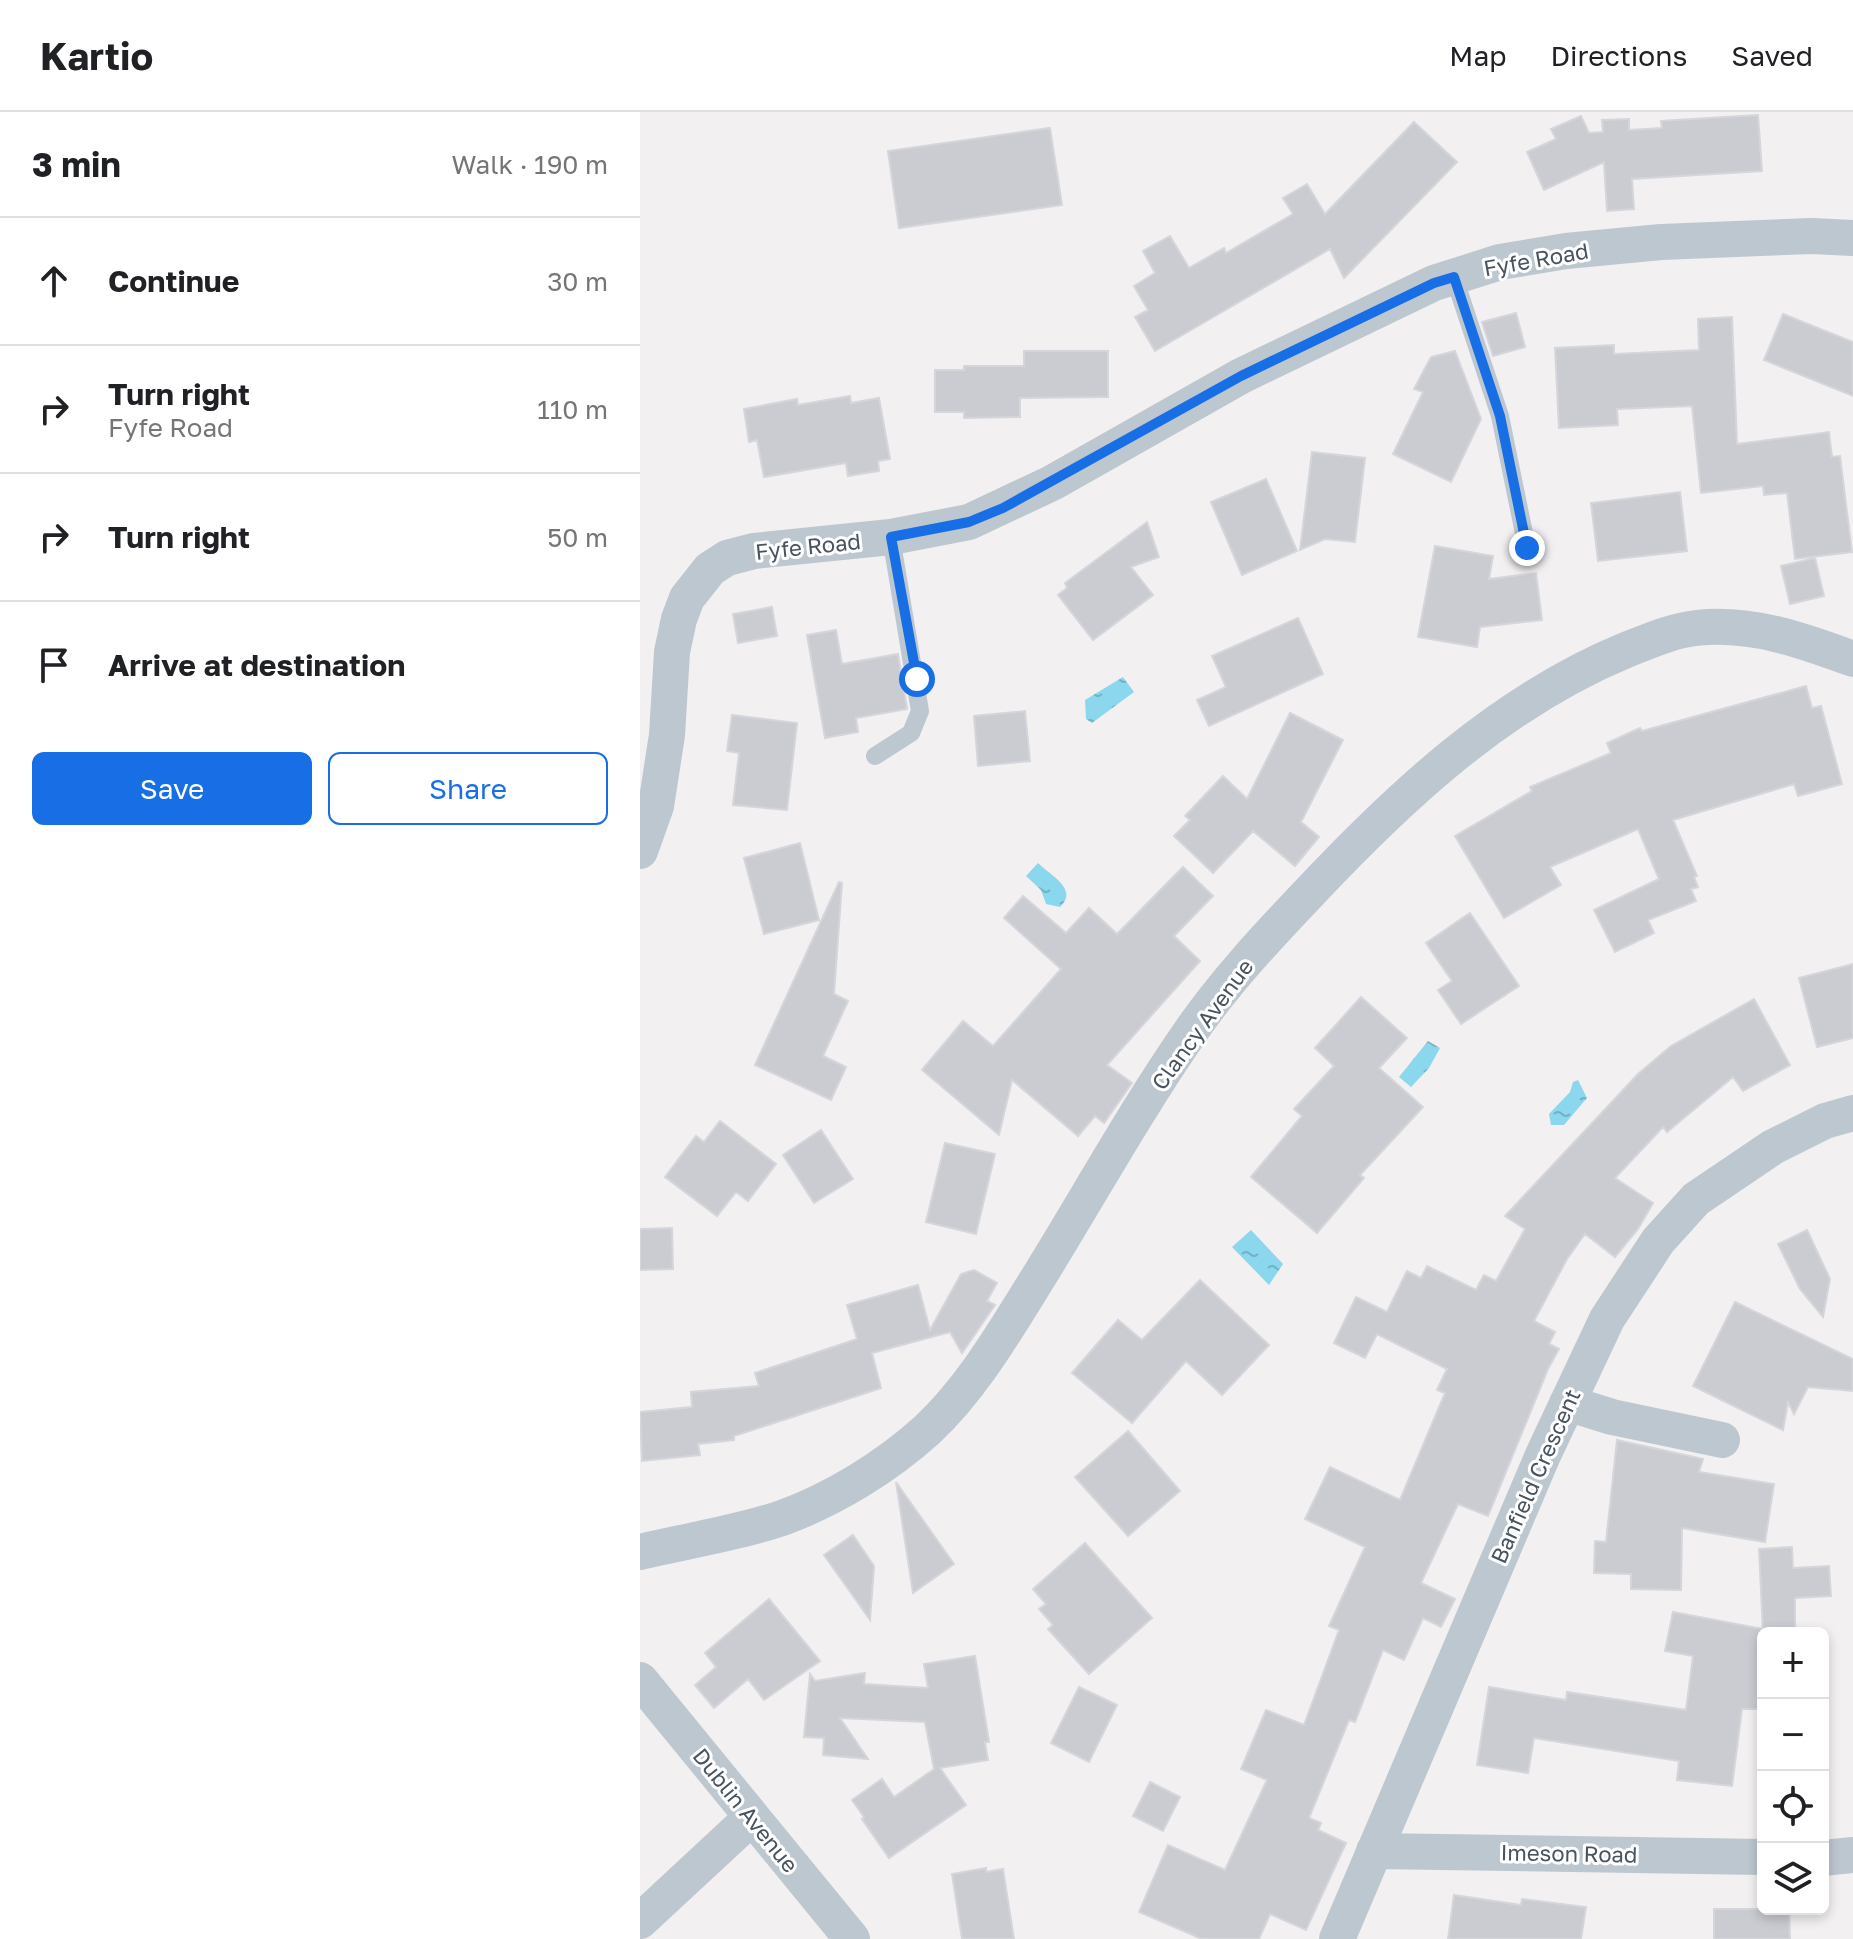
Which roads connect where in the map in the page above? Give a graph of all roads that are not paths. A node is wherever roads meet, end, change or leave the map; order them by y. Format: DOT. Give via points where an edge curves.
graph roads {
  1 [pos="1853,238"];
  2 [pos="1454,277"];
  3 [pos="891,537"];
  4 [pos="1527,548"];
  5 [pos="1853,659"];
  6 [pos="875,756"];
  7 [pos="640,851"];
  8 [pos="1853,1113"];
  9 [pos="1567,1403"];
  10 [pos="1722,1440"];
  11 [pos="640,1552"];
  12 [pos="640,1680"];
  13 [pos="751,1818"];
  14 [pos="1374,1851"];
  15 [pos="1853,1855"];
  16 [pos="1757,1857"];
  17 [pos="1829,1857"];
  18 [pos="640,1921"];
  19 [pos="852,1939"];
  20 [pos="1337,1939"];
  1 -- 2 [label="street, Fyfe Road" via="1582,249 1500,262"];
  2 -- 3 [label="street, Fyfe Road" via="1241,376 1003,508 969,522"];
  2 -- 4 [label="lane" via="1500,416"];
  3 -- 6 [label="lane" via="920,711 911,733"];
  3 -- 7 [label="street, Fyfe Road" via="754,551 710,569 687,598 679,619 656,806"];
  5 -- 11 [label="street, Clancy Avenue" via="1778,634 1738,627 1695,628 1605,659 1533,697 1482,733 1337,863 1258,947 1202,1017 1006,1329 927,1429 873,1471 779,1519"];
  8 -- 9 [label="street, Banfield Crescent" via="1773,1147 1696,1199 1658,1241 1607,1319"];
  9 -- 10 [label="street"];
  9 -- 14 [label="street, Banfield Crescent"];
  12 -- 13 [label="street, Dublin Avenue"];
  13 -- 18 [label="street"];
  13 -- 19 [label="street, Dublin Avenue"];
  14 -- 16 [label="street, Imeson Road"];
  14 -- 20 [label="street, Banfield Crescent"];
  15 -- 17 [label="street"];
}
